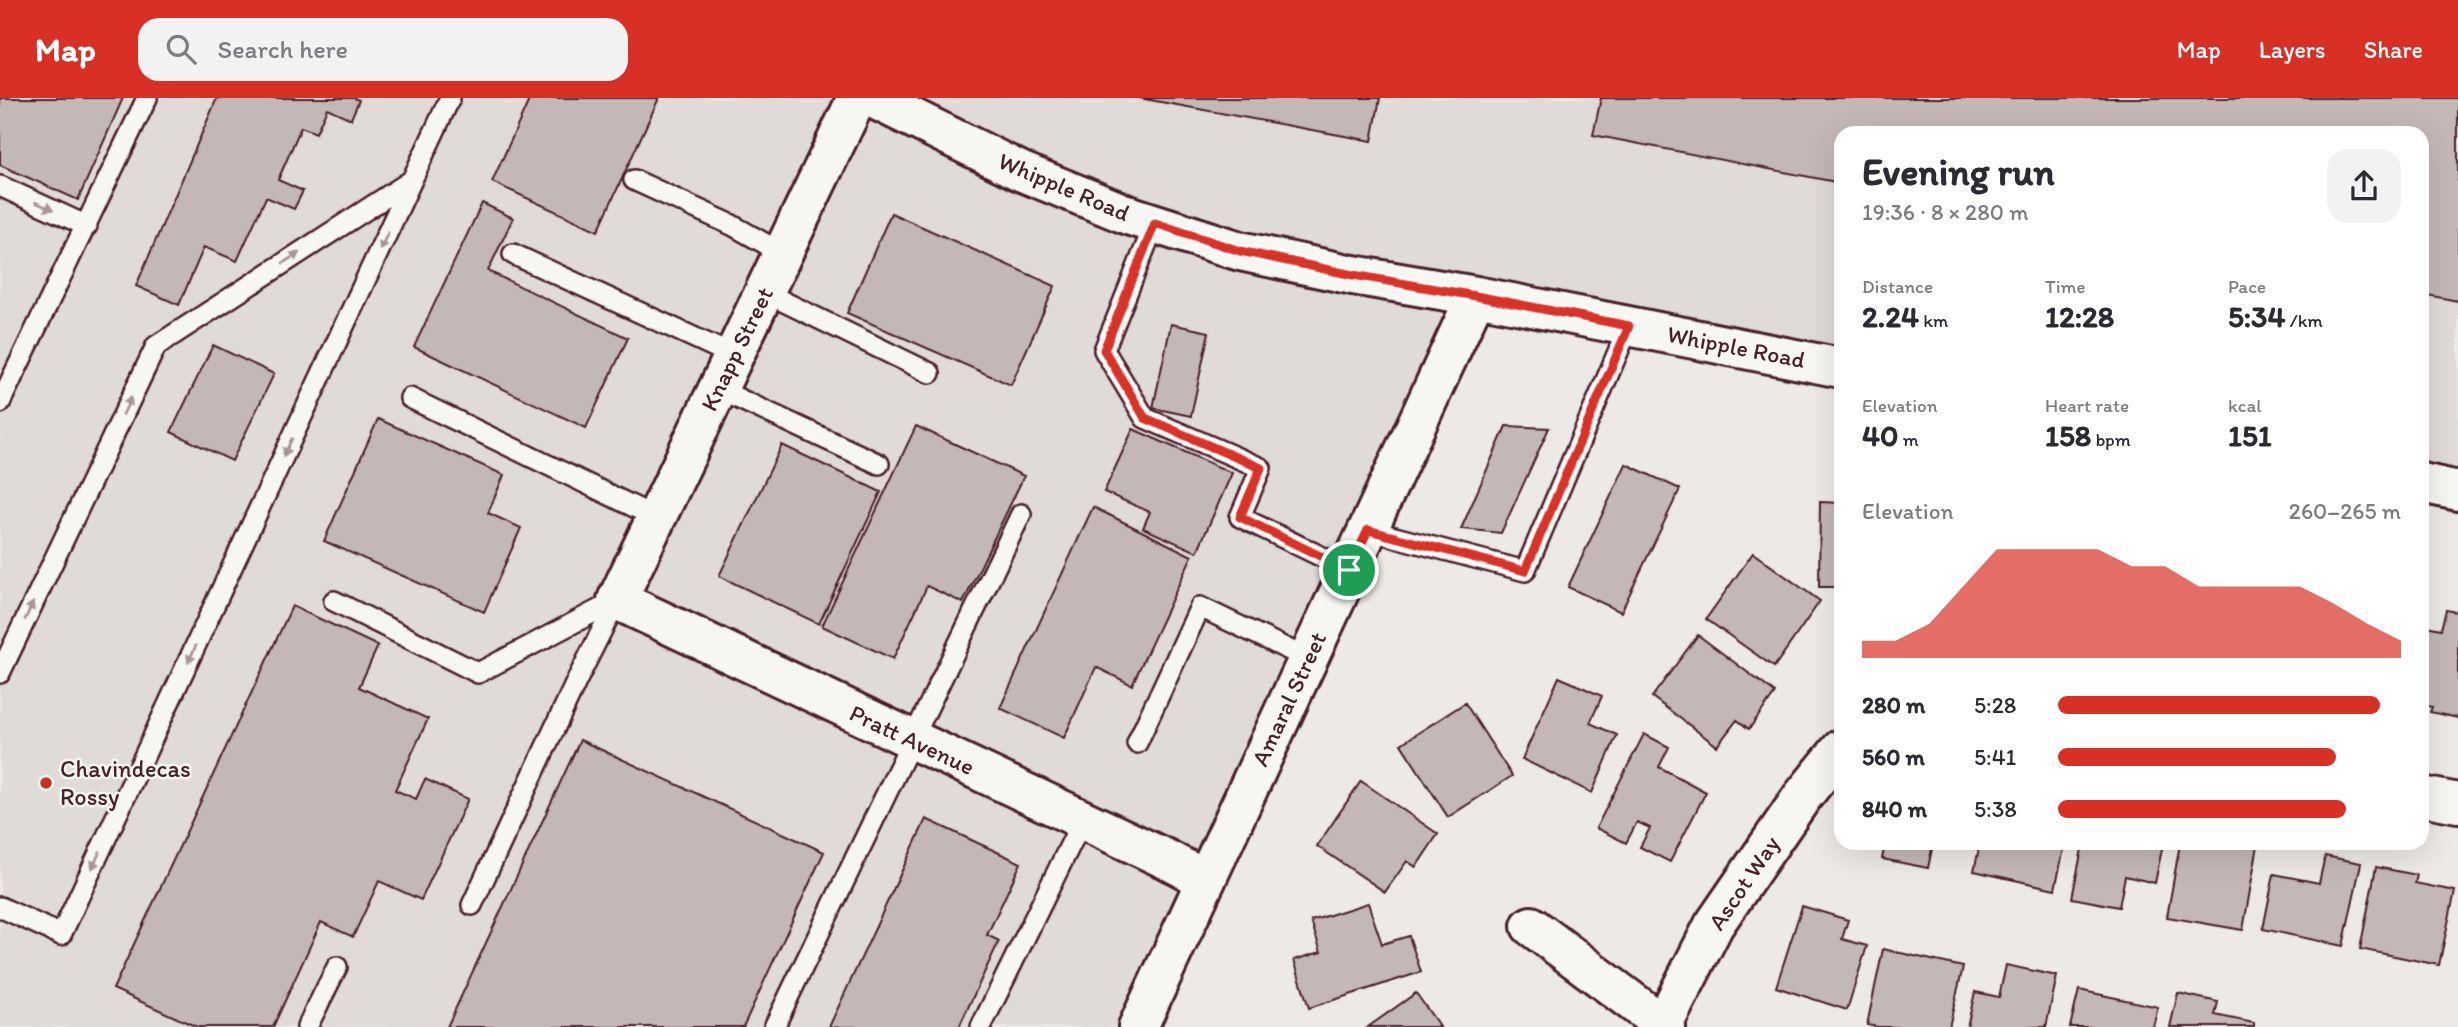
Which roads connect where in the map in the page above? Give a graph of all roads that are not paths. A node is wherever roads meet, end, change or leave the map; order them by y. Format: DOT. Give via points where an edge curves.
graph roads {
  1 [pos="147,98"];
  2 [pos="450,98"];
  3 [pos="857,98"];
  4 [pos="872,98"];
  5 [pos="413,179"];
  6 [pos="634,180"];
  7 [pos="0,186"];
  8 [pos="1155,223"];
  9 [pos="87,226"];
  10 [pos="782,253"];
  11 [pos="513,254"];
  12 [pos="764,292"];
  13 [pos="1476,296"];
  14 [pos="1629,326"];
  15 [pos="1834,367"];
  16 [pos="726,372"];
  17 [pos="930,373"];
  18 [pos="410,398"];
  19 [pos="0,403"];
  20 [pos="879,464"];
  21 [pos="2429,485"];
  22 [pos="2458,491"];
  23 [pos="1021,514"];
  24 [pos="657,518"];
  25 [pos="1368,530"];
  26 [pos="1349,570"];
  27 [pos="617,600"];
  28 [pos="334,601"];
  29 [pos="1308,659"];
  30 [pos="0,673"];
  31 [pos="911,739"];
  32 [pos="1137,743"];
  33 [pos="1834,758"];
  34 [pos="2429,797"];
  35 [pos="2458,803"];
  36 [pos="1082,821"];
  37 [pos="1206,880"];
  38 [pos="472,905"];
  39 [pos="0,907"];
  40 [pos="1531,926"];
  41 [pos="337,967"];
  42 [pos="307,1027"];
  43 [pos="774,1027"];
  44 [pos="981,1027"];
  45 [pos="1138,1027"];
  46 [pos="1664,1027"];
  1 -- 9 [label="lane"];
  2 -- 5 [label="lane"];
  3 -- 10 [label="street, Knapp Street"];
  4 -- 8 [label="street, Whipple Road" via="1020,171"];
  30 -- 5 [label="lane, one-way" via="156,346"];
  5 -- 39 [label="lane, one-way" via="61,935"];
  6 -- 10 [label="lane"];
  7 -- 9 [label="lane, one-way"];
  8 -- 13 [label="street, Whipple Road" via="1240,251"];
  8 -- 26 [label="lane" via="1104,350 1145,418 1261,468 1240,517"];
  9 -- 19 [label="lane"];
  10 -- 12 [label="street, Knapp Street"];
  11 -- 16 [label="lane"];
  12 -- 16 [label="street, Knapp Street"];
  12 -- 17 [label="lane"];
  13 -- 14 [label="street, Whipple Road"];
  13 -- 25 [label="street, Amaral Street"];
  14 -- 15 [label="street, Whipple Road"];
  14 -- 25 [label="lane" via="1525,571"];
  16 -- 20 [label="lane"];
  16 -- 24 [label="street, Knapp Street"];
  18 -- 24 [label="lane"];
  21 -- 22 [label="street"];
  23 -- 31 [label="lane"];
  24 -- 27 [label="street, Knapp Street"];
  25 -- 26 [label="street, Amaral Street"];
  26 -- 29 [label="street, Amaral Street"];
  27 -- 28 [label="lane" via="478,673"];
  27 -- 31 [label="street, Pratt Avenue"];
  27 -- 38 [label="lane"];
  29 -- 32 [label="lane" via="1200,607"];
  29 -- 37 [label="street, Amaral Street"];
  31 -- 36 [label="street, Pratt Avenue"];
  31 -- 43 [label="lane"];
  33 -- 46 [label="street, Ascot Way" via="1714,925"];
  34 -- 35 [label="street"];
  36 -- 37 [label="street, Pratt Avenue"];
  36 -- 44 [label="lane"];
  37 -- 45 [label="street, Amaral Street"];
  40 -- 46 [label="street"];
  41 -- 42 [label="lane"];
}
